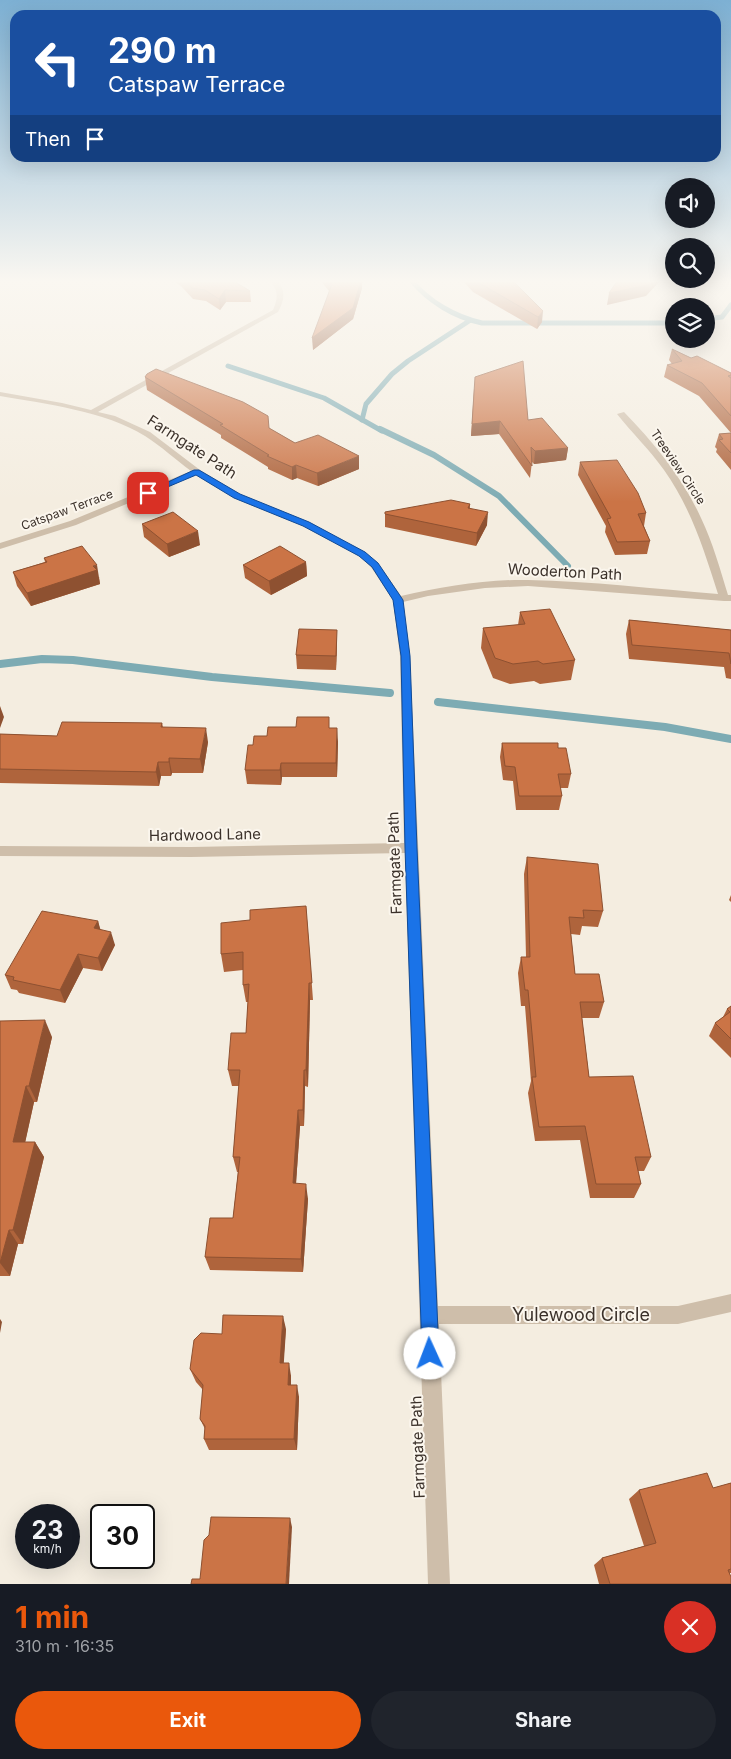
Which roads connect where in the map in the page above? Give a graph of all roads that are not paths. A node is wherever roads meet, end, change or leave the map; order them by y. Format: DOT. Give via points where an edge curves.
graph roads {
  1 [pos="197,354"];
  2 [pos="0,394"];
  3 [pos="91,412"];
  4 [pos="621,414"];
  5 [pos="196,472"];
  6 [pos="0,546"];
  7 [pos="728,598"];
  8 [pos="398,600"];
  9 [pos="411,848"];
  10 [pos="0,851"];
  11 [pos="731,1303"];
  12 [pos="429,1315"];
  13 [pos="439,1584"];
  1 -- 3 [label="street"];
  2 -- 3 [label="street, Farmgate Path"];
  3 -- 5 [label="street, Farmgate Path" via="147,434"];
  4 -- 7 [label="street, Treeview Circle" via="649,442 691,506"];
  5 -- 6 [label="street, Catspaw Terrace" via="73,523"];
  5 -- 8 [label="street, Farmgate Path" via="237,496 306,524 362,554 375,565"];
  7 -- 8 [label="street, Wooderton Path" via="528,583 476,586"];
  8 -- 9 [label="street, Farmgate Path" via="406,656"];
  9 -- 10 [label="street, Hardwood Lane"];
  9 -- 12 [label="street, Farmgate Path"];
  11 -- 12 [label="street, Yulewood Circle" via="678,1315"];
  12 -- 13 [label="street, Farmgate Path"];
}
